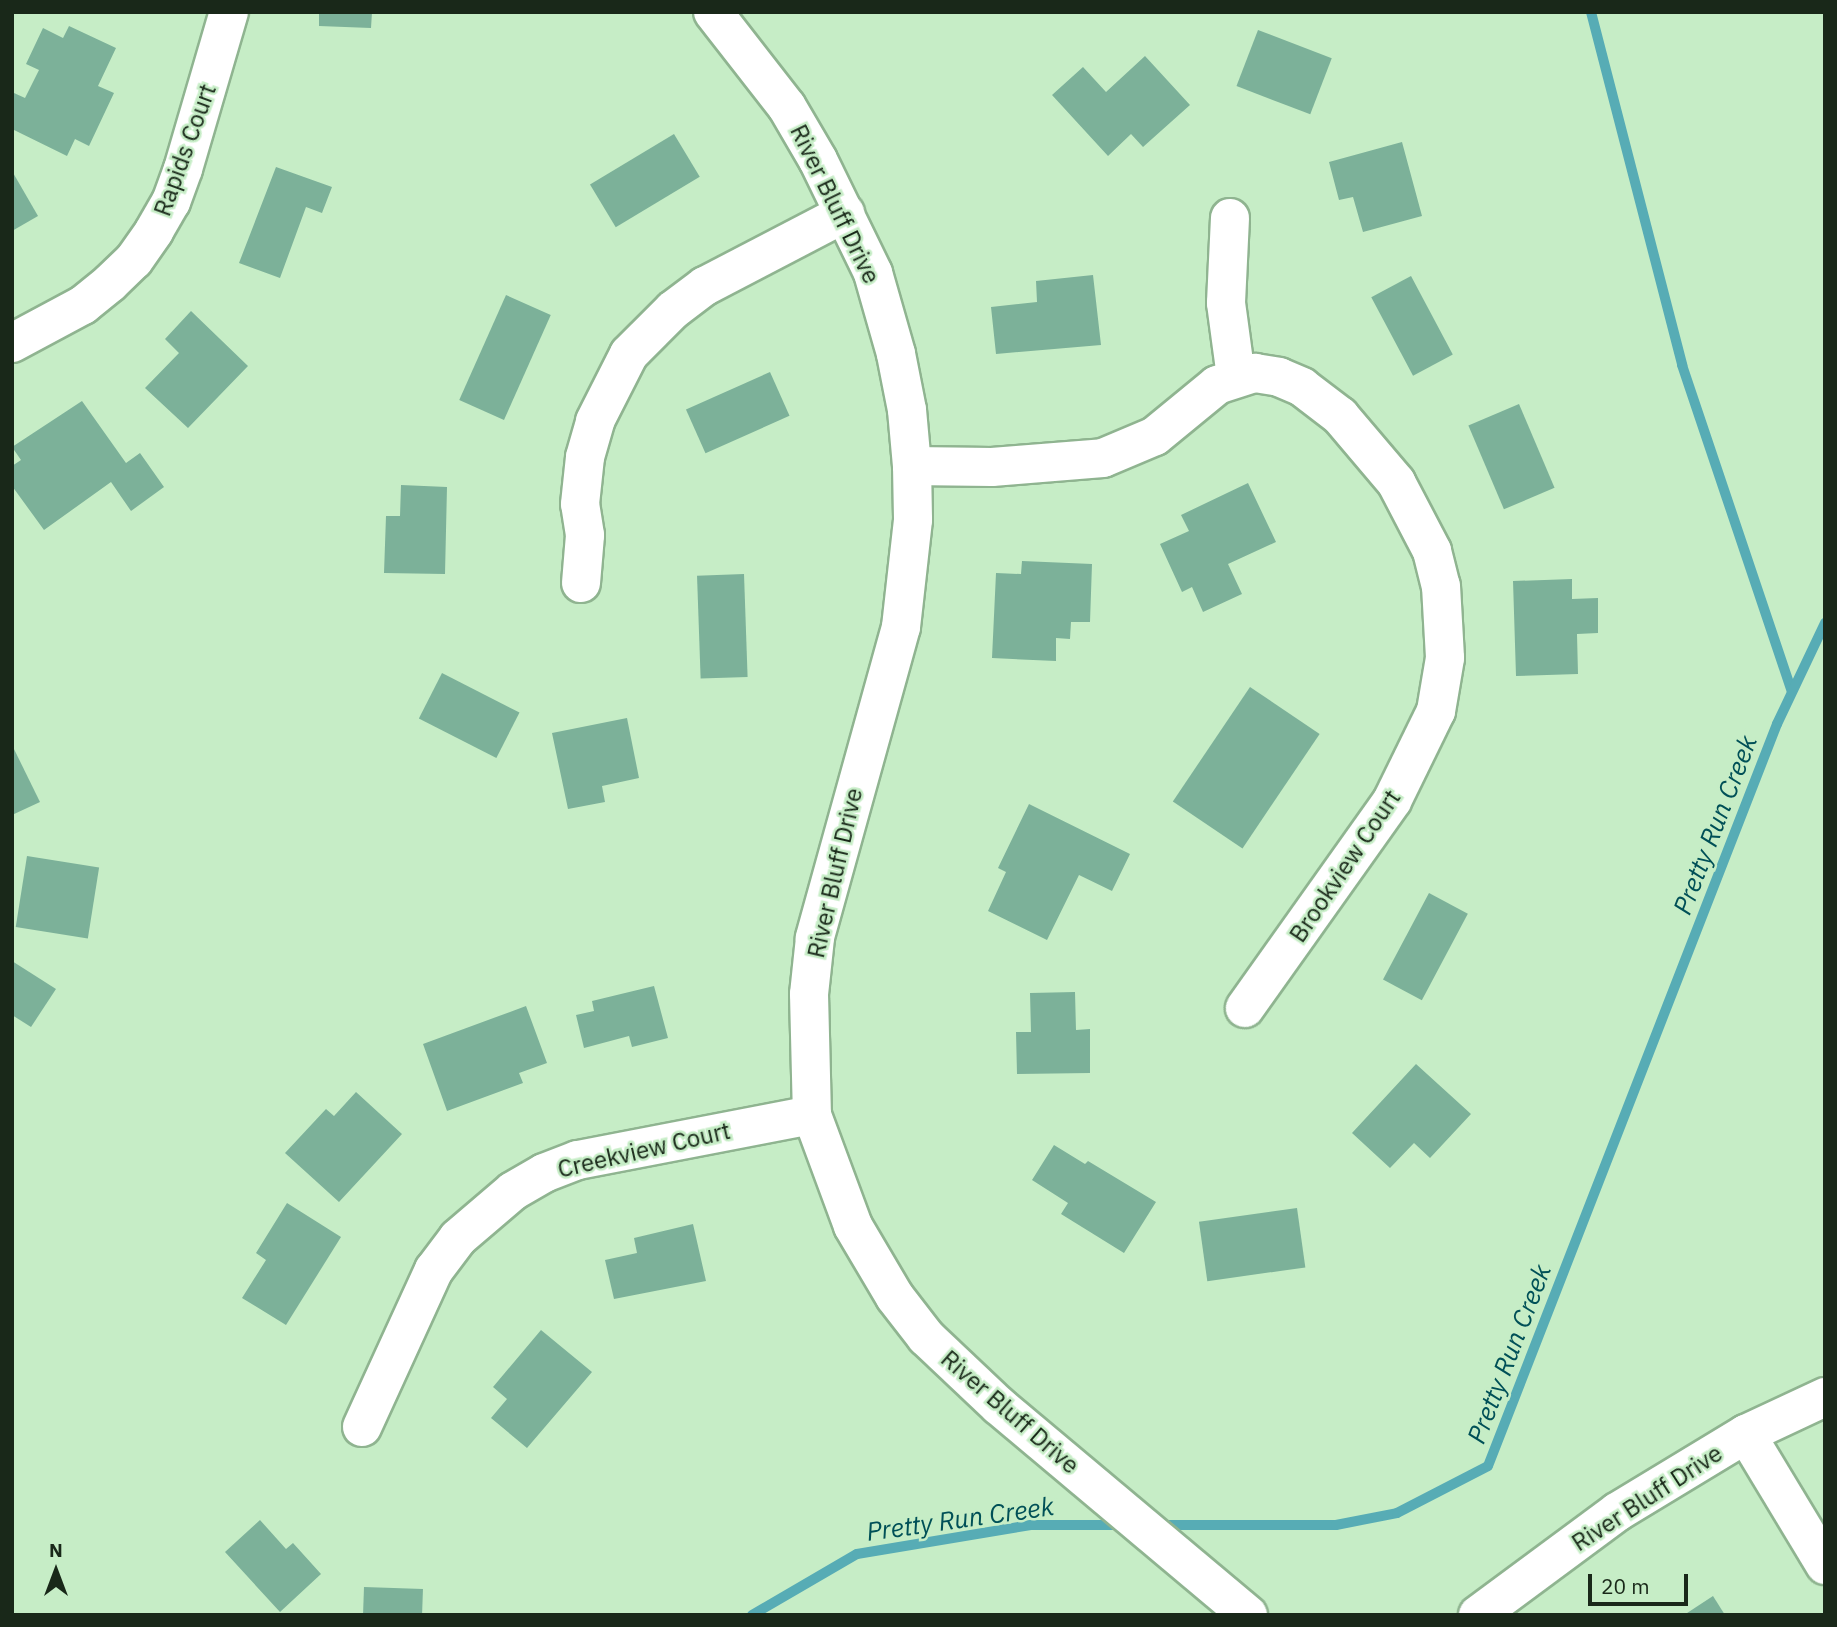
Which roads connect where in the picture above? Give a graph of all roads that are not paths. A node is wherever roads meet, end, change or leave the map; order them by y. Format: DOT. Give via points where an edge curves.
graph roads {
  1 [pos="229,12"];
  2 [pos="713,12"];
  3 [pos="845,214"];
  4 [pos="1230,218"];
  5 [pos="12,343"];
  6 [pos="1236,377"];
  7 [pos="912,466"];
  8 [pos="582,583"];
  9 [pos="1245,1008"];
  10 [pos="812,1115"];
  11 [pos="1825,1397"];
  12 [pos="362,1427"];
  13 [pos="1746,1434"];
  14 [pos="1825,1565"];
  15 [pos="1248,1615"];
  16 [pos="1478,1615"];
  1 -- 5 [label="street, Rapids Court" via="183,169 154,231 110,284"];
  2 -- 3 [label="street, River Bluff Drive" via="787,107"];
  3 -- 7 [label="street, River Bluff Drive" via="873,274 896,354"];
  3 -- 8 [label="street" via="705,286 629,354 595,421 585,457 580,504 585,534"];
  4 -- 6 [label="street" via="1226,303"];
  6 -- 7 [label="street, Brookview Court" via="1217,384 1155,436 1102,458 992,467"];
  6 -- 9 [label="street, Brookview Court" via="1255,373 1302,387 1340,416 1370,448 1396,482 1432,551 1446,622 1436,711 1392,801"];
  7 -- 10 [label="street, River Bluff Drive" via="912,533 901,627 815,938 809,994"];
  10 -- 12 [label="street, Creekview Court" via="578,1160 513,1191 458,1238 434,1270"];
  10 -- 15 [label="street, River Bluff Drive" via="853,1226 895,1297 926,1337 999,1406"];
  11 -- 13 [label="street, River Bluff Drive"];
  13 -- 14 [label="street"];
  13 -- 16 [label="street, River Bluff Drive" via="1617,1511"];
}
